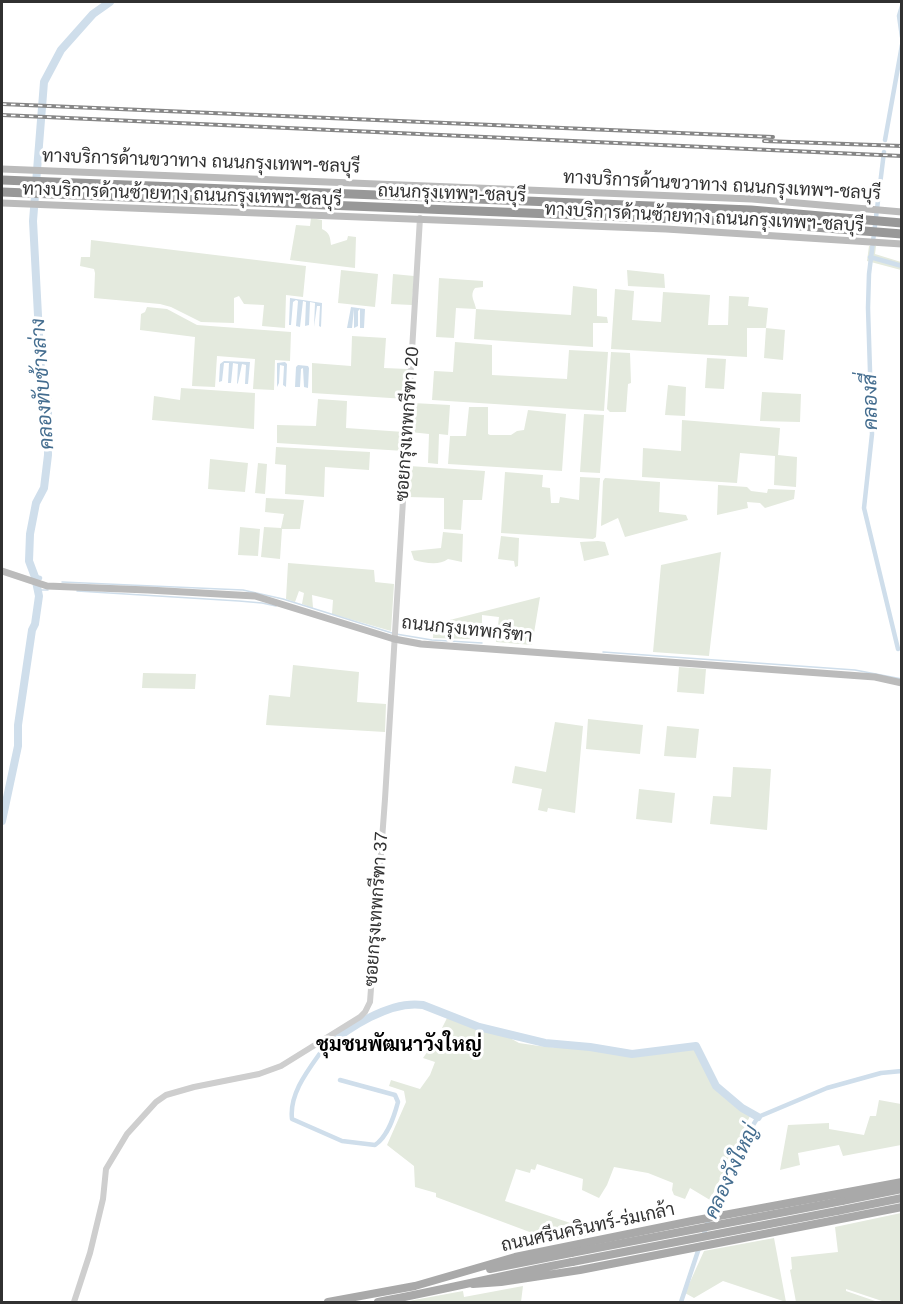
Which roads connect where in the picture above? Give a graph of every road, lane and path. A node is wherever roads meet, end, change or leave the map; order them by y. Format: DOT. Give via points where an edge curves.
graph roads {
  1 [pos="2,169"];
  2 [pos="2,180"];
  3 [pos="2,192"];
  4 [pos="2,203"];
  5 [pos="902,212"];
  6 [pos="420,218"];
  7 [pos="902,223"];
  8 [pos="902,234"];
  9 [pos="865,236"];
  10 [pos="884,238"];
  11 [pos="902,244"];
  12 [pos="2,571"];
  13 [pos="394,635"];
  14 [pos="902,683"];
  15 [pos="902,1182"];
  16 [pos="902,1189"];
  17 [pos="902,1198"];
  18 [pos="902,1207"];
  19 [pos="748,1210"];
  20 [pos="654,1229"];
  21 [pos="757,1235"];
  22 [pos="660,1254"];
  23 [pos="459,1274"];
  24 [pos="473,1284"];
  25 [pos="74,1302"];
  26 [pos="328,1302"];
  27 [pos="378,1302"];
  1 -- 5 [label="main road, ทางบริการด้านขวาทาง ถนนกรุงเทพฯ-ชลบุรี" via="720,198"];
  2 -- 7 [label="highway, ถนนกรุงเทพฯ-ชลบุรี" via="740,209"];
  3 -- 9 [label="highway, ถนนกรุงเทพฯ-ชลบุรี" via="751,222"];
  4 -- 6 [label="main road, ทางบริการด้านซ้ายทาง ถนนกรุงเทพฯ-ชลบุรี"];
  6 -- 9 [label="main road, ทางบริการด้านซ้ายทาง ถนนกรุงเทพฯ-ชลบุรี"];
  6 -- 13 [label="street, ซอยกรุงเทพกรีฑา 20"];
  8 -- 10 [label="highway, ถนนกรุงเทพฯ-ชลบุรี"];
  9 -- 10 [label="highway, ถนนกรุงเทพฯ-ชลบุรี"];
  10 -- 11 [label="main road, ทางบริการด้านซ้ายทาง ถนนกรุงเทพฯ-ชลบุรี"];
  12 -- 13 [label="main road, ถนนกรุงเทพกรีฑา" via="43,586 247,595"];
  13 -- 14 [label="main road, ถนนกรุงเทพกรีฑา" via="433,645 875,677"];
  13 -- 25 [label="street, ซอยกรุงเทพกรีฑา 37" via="370,1002 360,1017 281,1066 166,1095 156,1102 127,1134 106,1169 103,1199"];
  15 -- 19 [label="main road, ถนนศรีนครินทร์-ร่มเกล้า"];
  16 -- 23 [label="main road, ถนนศรีนครินทร์-ร่มเกล้า, bridge"];
  17 -- 24 [label="main road, ถนนศรีนครินทร์-ร่มเกล้า, bridge"];
  18 -- 21 [label="main road, ถนนศรีนครินทร์-ร่มเกล้า"];
  19 -- 20 [label="main road, ถนนศรีนครินทร์-ร่มเกล้า"];
  19 -- 21 [label="main road" via="741,1226"];
  20 -- 22 [label="main road" via="665,1233 666,1247"];
  20 -- 23 [label="main road, ถนนศรีนครินทร์-ร่มเกล้า" via="515,1257"];
  21 -- 22 [label="main road, ถนนศรีนครินทร์-ร่มเกล้า"];
  22 -- 24 [label="main road, ถนนศรีนครินทร์-ร่มเกล้า" via="545,1276"];
  23 -- 26 [label="main road, ถนนศรีนครินทร์-ร่มเกล้า"];
  24 -- 27 [label="main road, ถนนศรีนครินทร์-ร่มเกล้า"];
}
